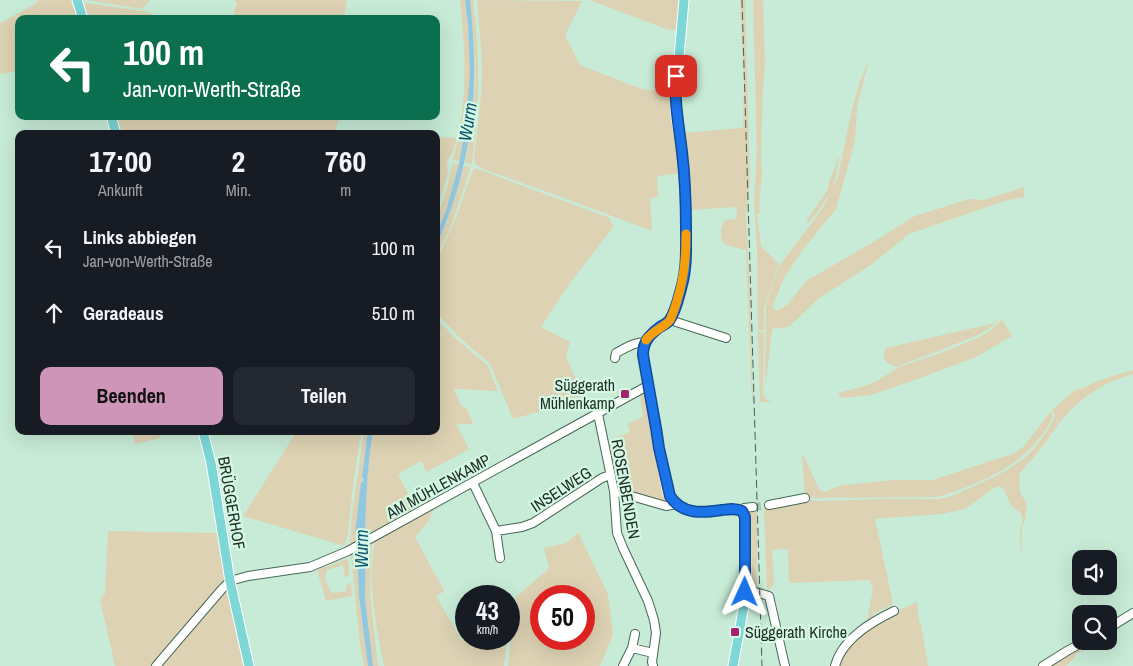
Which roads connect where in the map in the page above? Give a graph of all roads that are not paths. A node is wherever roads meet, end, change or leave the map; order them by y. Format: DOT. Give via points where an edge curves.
graph roads {
  1 [pos="77,0"];
  2 [pos="684,0"];
  3 [pos="82,15"];
  4 [pos="670,320"];
  5 [pos="726,338"];
  6 [pos="645,342"];
  7 [pos="615,358"];
  8 [pos="649,385"];
  9 [pos="598,414"];
  10 [pos="204,435"];
  11 [pos="610,475"];
  12 [pos="473,483"];
  13 [pos="614,492"];
  14 [pos="805,498"];
  15 [pos="674,503"];
  16 [pos="769,505"];
  17 [pos="753,507"];
  18 [pos="742,511"];
  19 [pos="496,531"];
  20 [pos="500,558"];
  21 [pos="230,581"];
  22 [pos="745,592"];
  23 [pos="894,611"];
  24 [pos="1133,613"];
  25 [pos="1117,623"];
  26 [pos="635,634"];
  27 [pos="632,648"];
  28 [pos="1072,648"];
  29 [pos="653,653"];
  30 [pos="156,666"];
  31 [pos="249,666"];
  32 [pos="623,666"];
  33 [pos="653,666"];
  34 [pos="733,666"];
  35 [pos="785,666"];
  36 [pos="835,666"];
  37 [pos="1043,666"];
  1 -- 3 [label="main road"];
  2 -- 4 [label="main road" via="675,89 686,193 685,269"];
  4 -- 5 [label="street"];
  4 -- 6 [label="main road" via="649,335"];
  6 -- 7 [label="street" via="616,353"];
  6 -- 8 [label="main road" via="643,355"];
  8 -- 9 [label="street, AM MÜHLENKAMP"];
  8 -- 15 [label="main road" via="666,486"];
  9 -- 11 [label="street, ROSENBENDEN"];
  9 -- 12 [label="street, AM MÜHLENKAMP"];
  10 -- 21 [label="main road, BRÜGGERHOF"];
  11 -- 13 [label="street, ROSENBENDEN"];
  11 -- 19 [label="street, INSELWEG" via="534,523"];
  12 -- 19 [label="street"];
  12 -- 21 [label="street, AM MÜHLENKAMP" via="348,551 310,567"];
  13 -- 15 [label="street, INSELWEG" via="666,506"];
  13 -- 29 [label="street, ROSENBENDEN" via="623,548 654,620"];
  14 -- 16 [label="street"];
  15 -- 18 [label="main road" via="691,512 734,508"];
  17 -- 18 [label="street"];
  18 -- 22 [label="main road" via="745,517"];
  19 -- 20 [label="street"];
  21 -- 30 [label="street"];
  21 -- 31 [label="main road, BRÜGGERHOF"];
  22 -- 34 [label="main road"];
  22 -- 35 [label="street" via="769,596"];
  23 -- 36 [label="street" via="852,639"];
  24 -- 25 [label="street"];
  26 -- 27 [label="street"];
  27 -- 29 [label="street"];
  27 -- 32 [label="street"];
  28 -- 37 [label="street"];
  29 -- 33 [label="street, ROSENBENDEN"];
}
